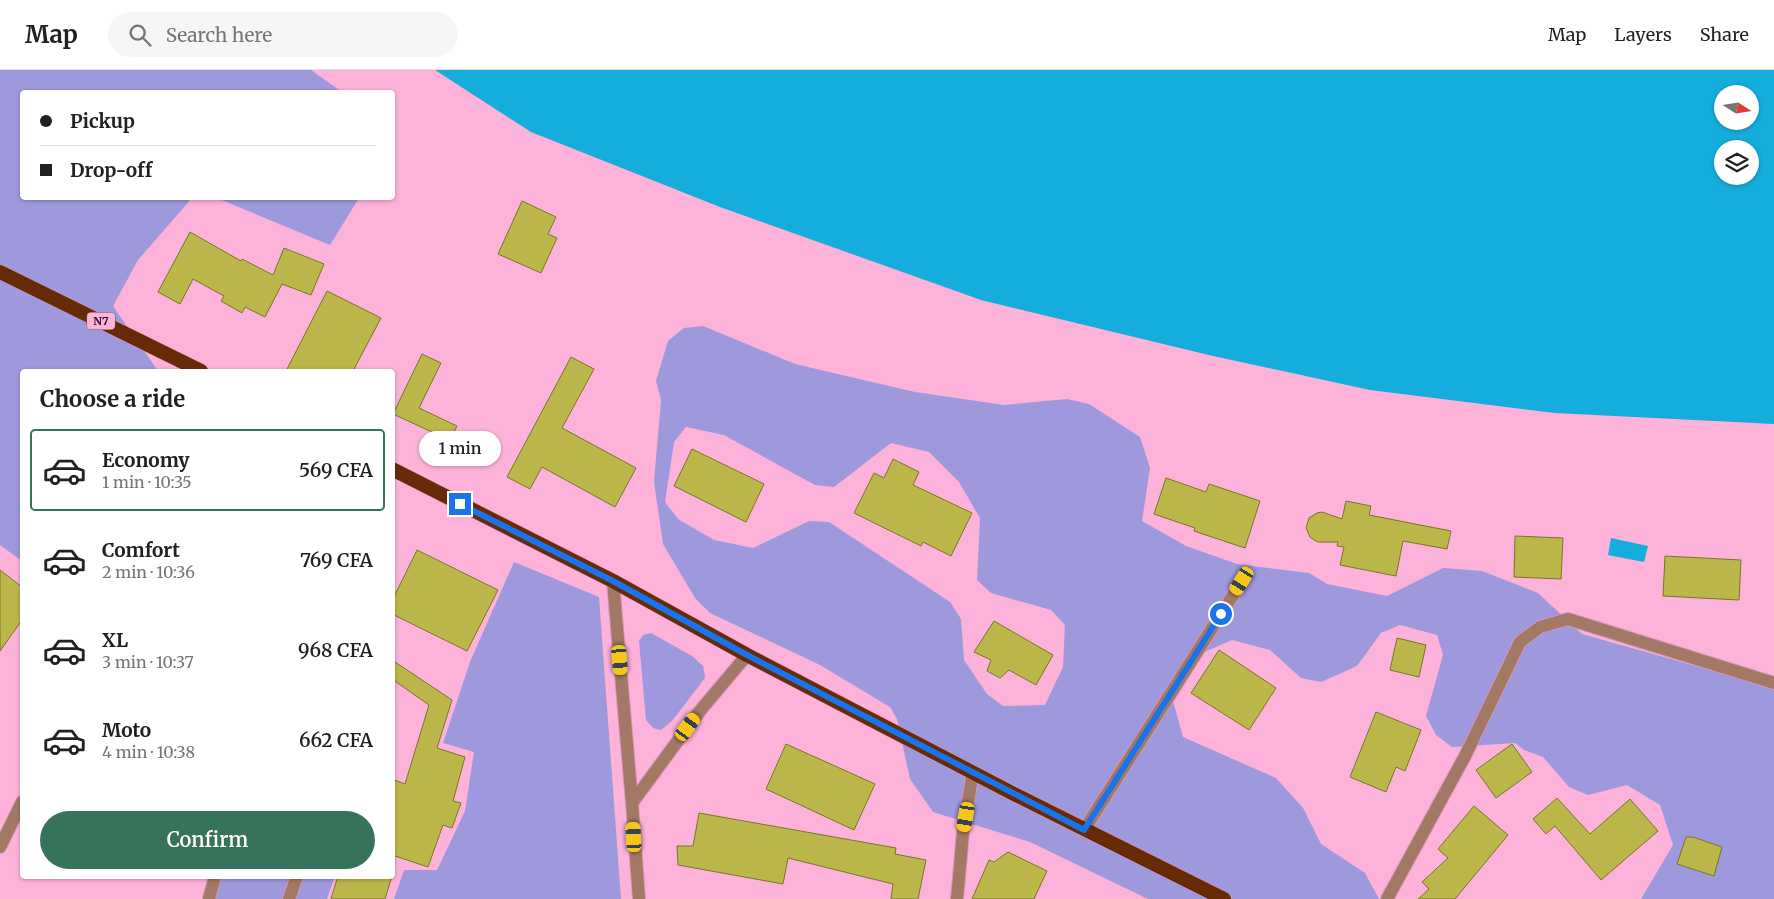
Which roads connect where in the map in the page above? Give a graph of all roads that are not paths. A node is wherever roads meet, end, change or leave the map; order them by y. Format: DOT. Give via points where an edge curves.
graph roads {
  1 [pos="0,272"];
  2 [pos="197,369"];
  3 [pos="395,471"];
  4 [pos="613,581"];
  5 [pos="1242,581"];
  6 [pos="747,655"];
  7 [pos="1774,683"];
  8 [pos="973,772"];
  9 [pos="632,803"];
  10 [pos="20,806"];
  11 [pos="1084,830"];
  12 [pos="0,847"];
  13 [pos="214,879"];
  14 [pos="296,879"];
  15 [pos="209,899"];
  16 [pos="289,899"];
  17 [pos="639,899"];
  18 [pos="957,899"];
  19 [pos="1224,899"];
  20 [pos="1387,899"];
  1 -- 2 [label="highway, N7"];
  3 -- 4 [label="highway"];
  4 -- 6 [label="highway"];
  4 -- 9 [label="street"];
  5 -- 11 [label="street"];
  6 -- 8 [label="highway"];
  6 -- 9 [label="street" via="699,712"];
  7 -- 20 [label="street" via="1568,619 1540,627 1520,642 1466,756"];
  8 -- 11 [label="highway"];
  8 -- 18 [label="street"];
  9 -- 17 [label="street"];
  10 -- 12 [label="street"];
  11 -- 19 [label="highway"];
  13 -- 15 [label="street"];
  14 -- 16 [label="street"];
}
